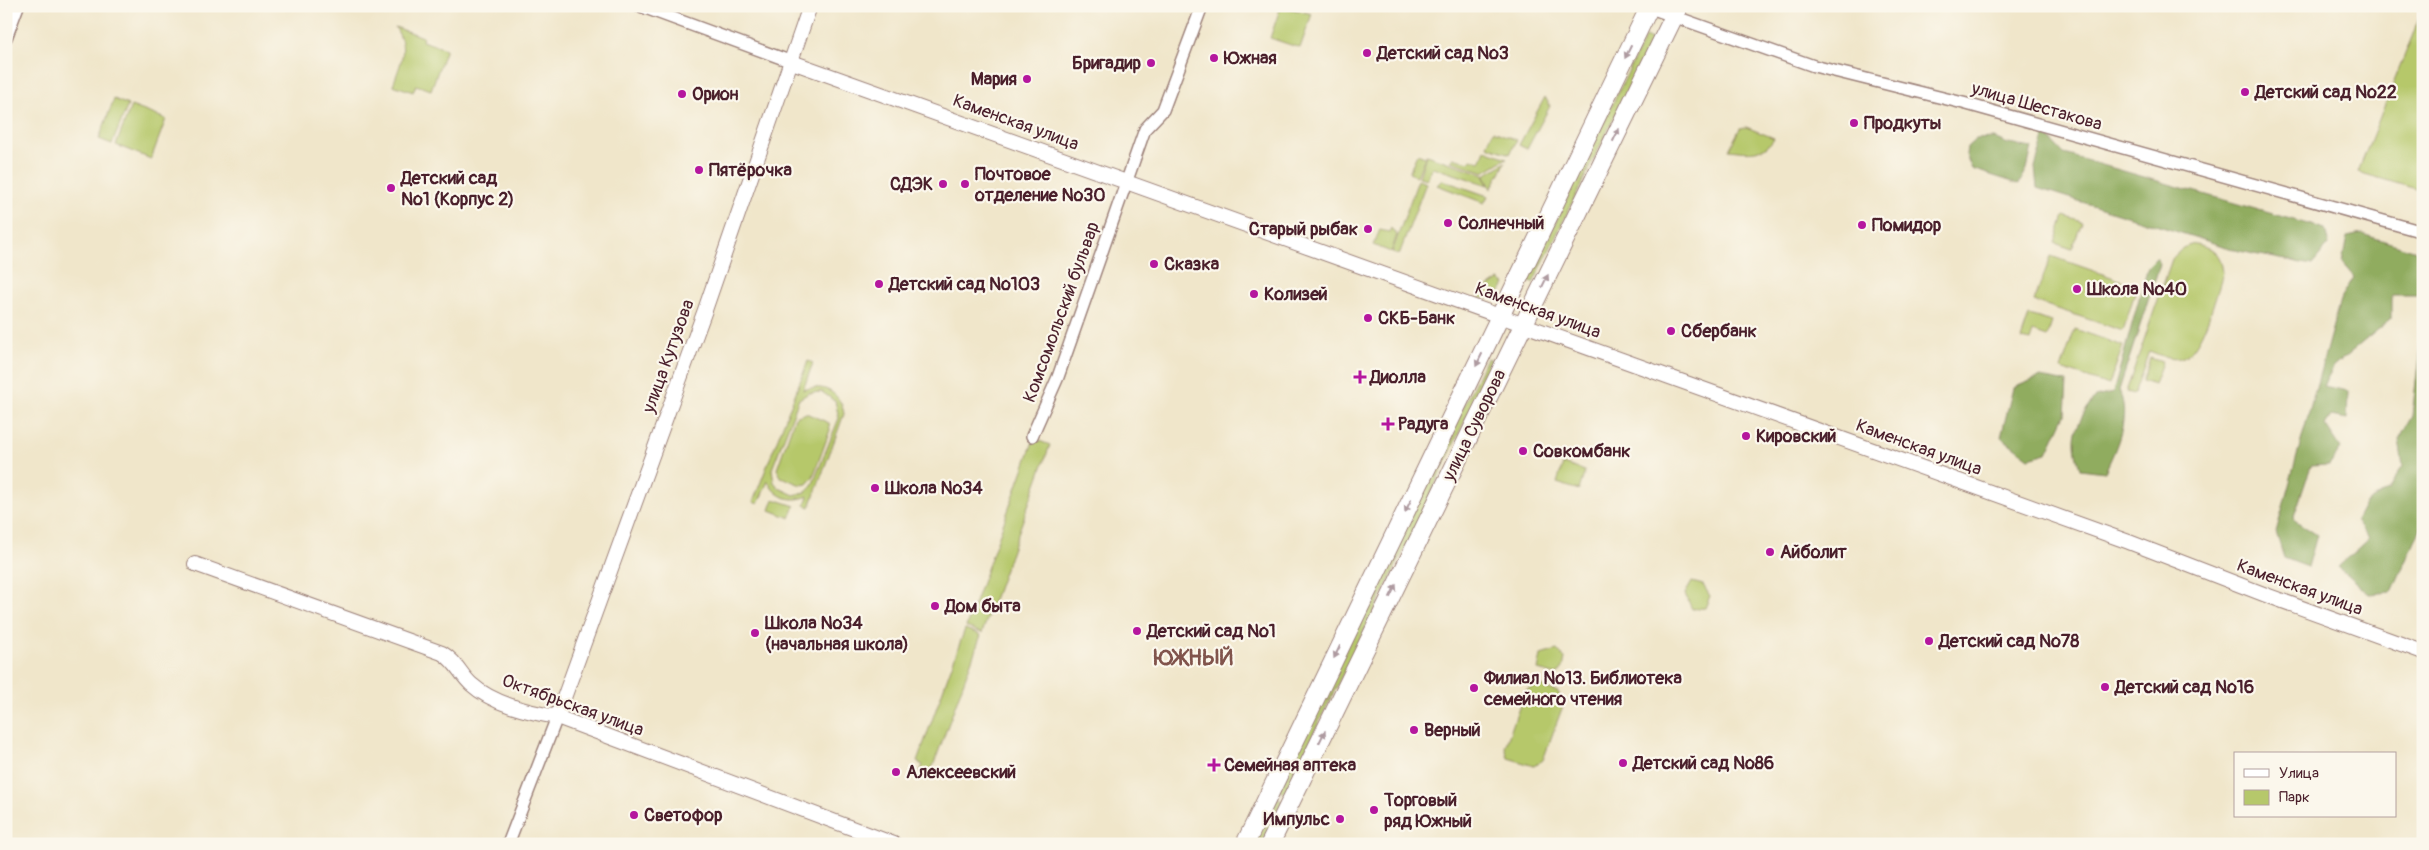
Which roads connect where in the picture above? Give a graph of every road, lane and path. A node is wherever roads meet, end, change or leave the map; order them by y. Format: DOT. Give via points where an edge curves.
graph roads {
  1 [pos="18,6"];
  2 [pos="640,6"];
  3 [pos="810,6"];
  4 [pos="1201,7"];
  5 [pos="1648,7"];
  6 [pos="1676,11"];
  7 [pos="6,38"];
  8 [pos="792,62"];
  9 [pos="1126,181"];
  10 [pos="2423,232"];
  11 [pos="1500,316"];
  12 [pos="1524,325"];
  13 [pos="1032,436"];
  14 [pos="195,564"];
  15 [pos="2423,652"];
  16 [pos="557,717"];
  17 [pos="508,844"];
  18 [pos="894,844"];
  19 [pos="1245,844"];
  20 [pos="1270,844"];
  1 -- 7 [label="street"];
  2 -- 8 [label="street, Каменская улица"];
  3 -- 8 [label="street, улица Кутузова"];
  4 -- 9 [label="street, Комсомольский бульвар" via="1163,110 1146,130"];
  5 -- 6 [label="street, улица Шестакова"];
  5 -- 11 [label="main road, улица Суворова, one-way"];
  6 -- 10 [label="street, улица Шестакова" via="1814,66 1906,87"];
  12 -- 6 [label="main road, улица Суворова, one-way"];
  8 -- 9 [label="street, Каменская улица"];
  8 -- 16 [label="street, улица Кутузова"];
  9 -- 11 [label="street, Каменская улица"];
  9 -- 13 [label="street, Комсомольский бульвар" via="1058,377"];
  11 -- 12 [label="street, Каменская улица"];
  11 -- 19 [label="main road, улица Суворова, one-way"];
  12 -- 15 [label="street, Каменская улица" via="2120,538 2266,596"];
  20 -- 12 [label="main road, улица Суворова, one-way"];
  14 -- 16 [label="street, Октябрьская улица" via="442,653 482,692 526,710"];
  16 -- 17 [label="street"];
  16 -- 18 [label="street, Октябрьская улица"];
}
